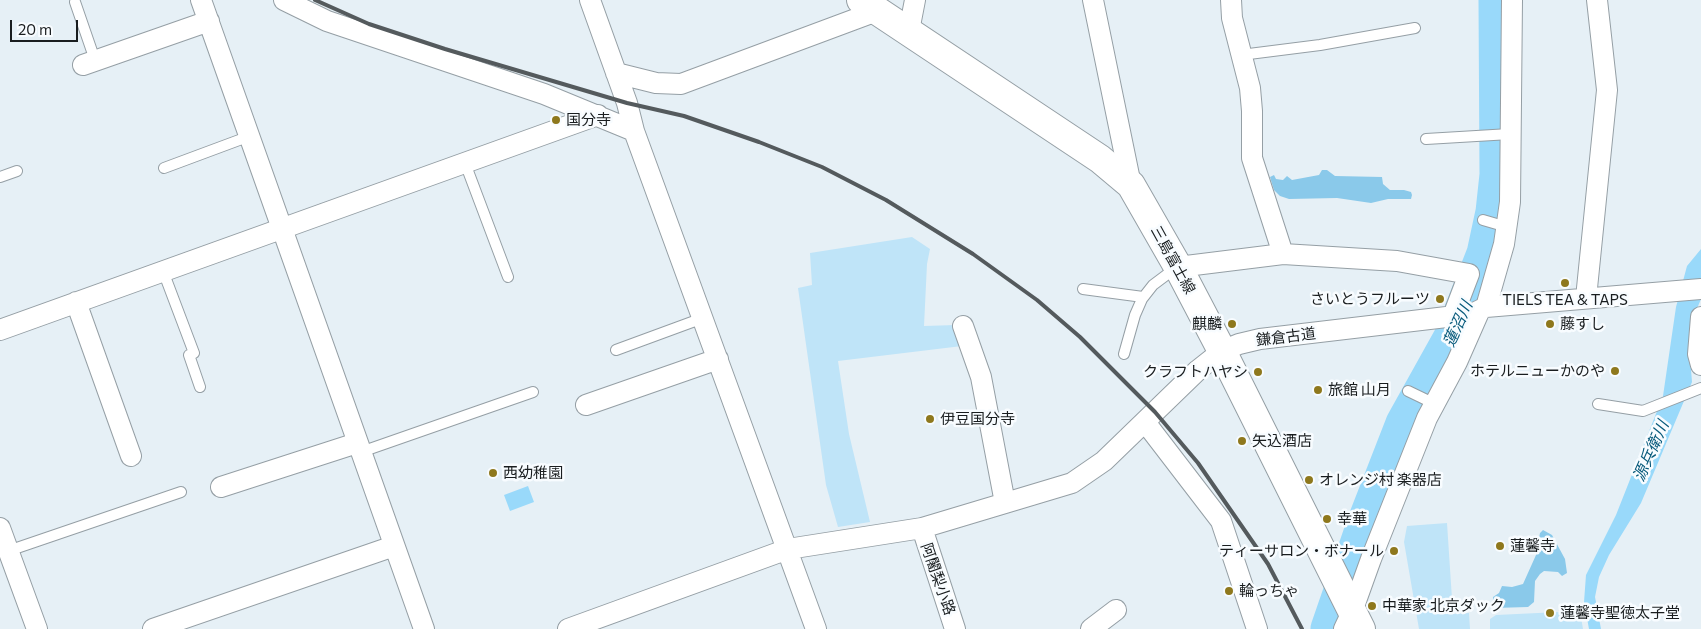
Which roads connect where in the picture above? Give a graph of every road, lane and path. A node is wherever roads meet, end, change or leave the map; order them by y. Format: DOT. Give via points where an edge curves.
graph roads {
  1 [pos="201,0"];
  2 [pos="284,0"];
  3 [pos="590,0"];
  4 [pos="915,0"];
  5 [pos="1093,0"];
  6 [pos="1230,0"];
  7 [pos="1512,0"];
  8 [pos="1596,0"];
  9 [pos="76,2"];
  10 [pos="869,6"];
  11 [pos="209,21"];
  12 [pos="1415,28"];
  13 [pos="910,31"];
  14 [pos="1242,55"];
  15 [pos="89,63"];
  16 [pos="616,73"];
  17 [pos="598,116"];
  18 [pos="634,131"];
  19 [pos="1503,134"];
  20 [pos="250,136"];
  21 [pos="1426,139"];
  22 [pos="465,163"];
  23 [pos="164,168"];
  24 [pos="17,171"];
  25 [pos="0,177"];
  26 [pos="1131,185"];
  27 [pos="1485,221"];
  28 [pos="1504,226"];
  29 [pos="283,228"];
  30 [pos="1283,254"];
  31 [pos="1178,267"];
  32 [pos="163,271"];
  33 [pos="508,277"];
  34 [pos="1083,289"];
  35 [pos="1701,289"];
  36 [pos="1143,297"];
  37 [pos="1586,298"];
  38 [pos="76,302"];
  39 [pos="1469,313"];
  40 [pos="1701,317"];
  41 [pos="703,318"];
  42 [pos="963,326"];
  43 [pos="0,330"];
  44 [pos="616,350"];
  45 [pos="1222,351"];
  46 [pos="1124,354"];
  47 [pos="718,359"];
  48 [pos="1701,365"];
  49 [pos="200,387"];
  50 [pos="1698,389"];
  51 [pos="533,392"];
  52 [pos="1410,392"];
  53 [pos="1431,402"];
  54 [pos="1598,404"];
  55 [pos="586,405"];
  56 [pos="1145,422"];
  57 [pos="359,447"];
  58 [pos="131,456"];
  59 [pos="221,487"];
  60 [pos="181,492"];
  61 [pos="1005,503"];
  62 [pos="0,528"];
  63 [pos="922,528"];
  64 [pos="394,546"];
  65 [pos="788,549"];
  66 [pos="8,551"];
  67 [pos="1116,610"];
  68 [pos="1349,612"];
  69 [pos="577,628"];
  70 [pos="37,629"];
  71 [pos="153,629"];
  72 [pos="424,629"];
  73 [pos="816,629"];
  74 [pos="955,629"];
  75 [pos="1091,629"];
  76 [pos="1257,629"];
  1 -- 11 [label="street"];
  2 -- 17 [label="street" via="327,22 544,94"];
  3 -- 16 [label="street"];
  4 -- 13 [label="street"];
  5 -- 26 [label="street"];
  6 -- 14 [label="street"];
  7 -- 19 [label="street"];
  8 -- 37 [label="street" via="1607,90"];
  9 -- 15 [label="lane"];
  10 -- 13 [label="main road, 三島富士線"];
  10 -- 16 [label="street" via="681,84 656,83"];
  11 -- 15 [label="street"];
  11 -- 20 [label="street"];
  12 -- 14 [label="lane"];
  13 -- 26 [label="main road, 三島富士線" via="1100,158"];
  14 -- 30 [label="street" via="1250,88 1252,158"];
  16 -- 18 [label="street"];
  17 -- 18 [label="street"];
  17 -- 22 [label="street"];
  18 -- 41 [label="street"];
  19 -- 21 [label="lane"];
  19 -- 28 [label="street" via="1510,202"];
  20 -- 23 [label="lane"];
  20 -- 29 [label="street"];
  22 -- 29 [label="street"];
  22 -- 33 [label="lane"];
  24 -- 25 [label="lane"];
  26 -- 31 [label="main road, 三島富士線"];
  27 -- 28 [label="lane"];
  28 -- 39 [label="street"];
  29 -- 32 [label="street"];
  29 -- 57 [label="street"];
  30 -- 31 [label="street"];
  30 -- 39 [label="street" via="1397,261 1469,274"];
  31 -- 36 [label="lane" via="1153,285"];
  31 -- 45 [label="main road, 三島富士線"];
  32 -- 38 [label="street"];
  32 -- 49 [label="lane" via="194,353 189,355"];
  34 -- 36 [label="lane"];
  35 -- 37 [label="street, 鎌倉古道"];
  36 -- 46 [label="lane"];
  37 -- 39 [label="street, 鎌倉古道"];
  38 -- 43 [label="street"];
  38 -- 58 [label="street"];
  39 -- 45 [label="street, 鎌倉古道" via="1260,339"];
  39 -- 53 [label="street" via="1472,331"];
  40 -- 48 [label="street" via="1698,354"];
  41 -- 44 [label="lane"];
  41 -- 47 [label="street"];
  42 -- 61 [label="street" via="981,377"];
  45 -- 56 [label="street, 鎌倉古道"];
  45 -- 68 [label="main road, 三島富士線"];
  47 -- 55 [label="street"];
  47 -- 65 [label="street"];
  50 -- 54 [label="lane" via="1642,411"];
  51 -- 57 [label="lane"];
  52 -- 53 [label="lane"];
  53 -- 68 [label="street"];
  56 -- 61 [label="street, 鎌倉古道" via="1082,478"];
  56 -- 76 [label="street" via="1221,521"];
  57 -- 59 [label="street"];
  57 -- 64 [label="street"];
  60 -- 66 [label="lane"];
  61 -- 63 [label="street, 鎌倉古道"];
  62 -- 66 [label="street"];
  63 -- 65 [label="street, 鎌倉古道"];
  63 -- 74 [label="street, 阿闍梨小路"];
  64 -- 71 [label="street"];
  64 -- 72 [label="street"];
  65 -- 69 [label="street, 鎌倉古道"];
  65 -- 73 [label="street"];
  66 -- 70 [label="street"];
  67 -- 75 [label="street"];
}
